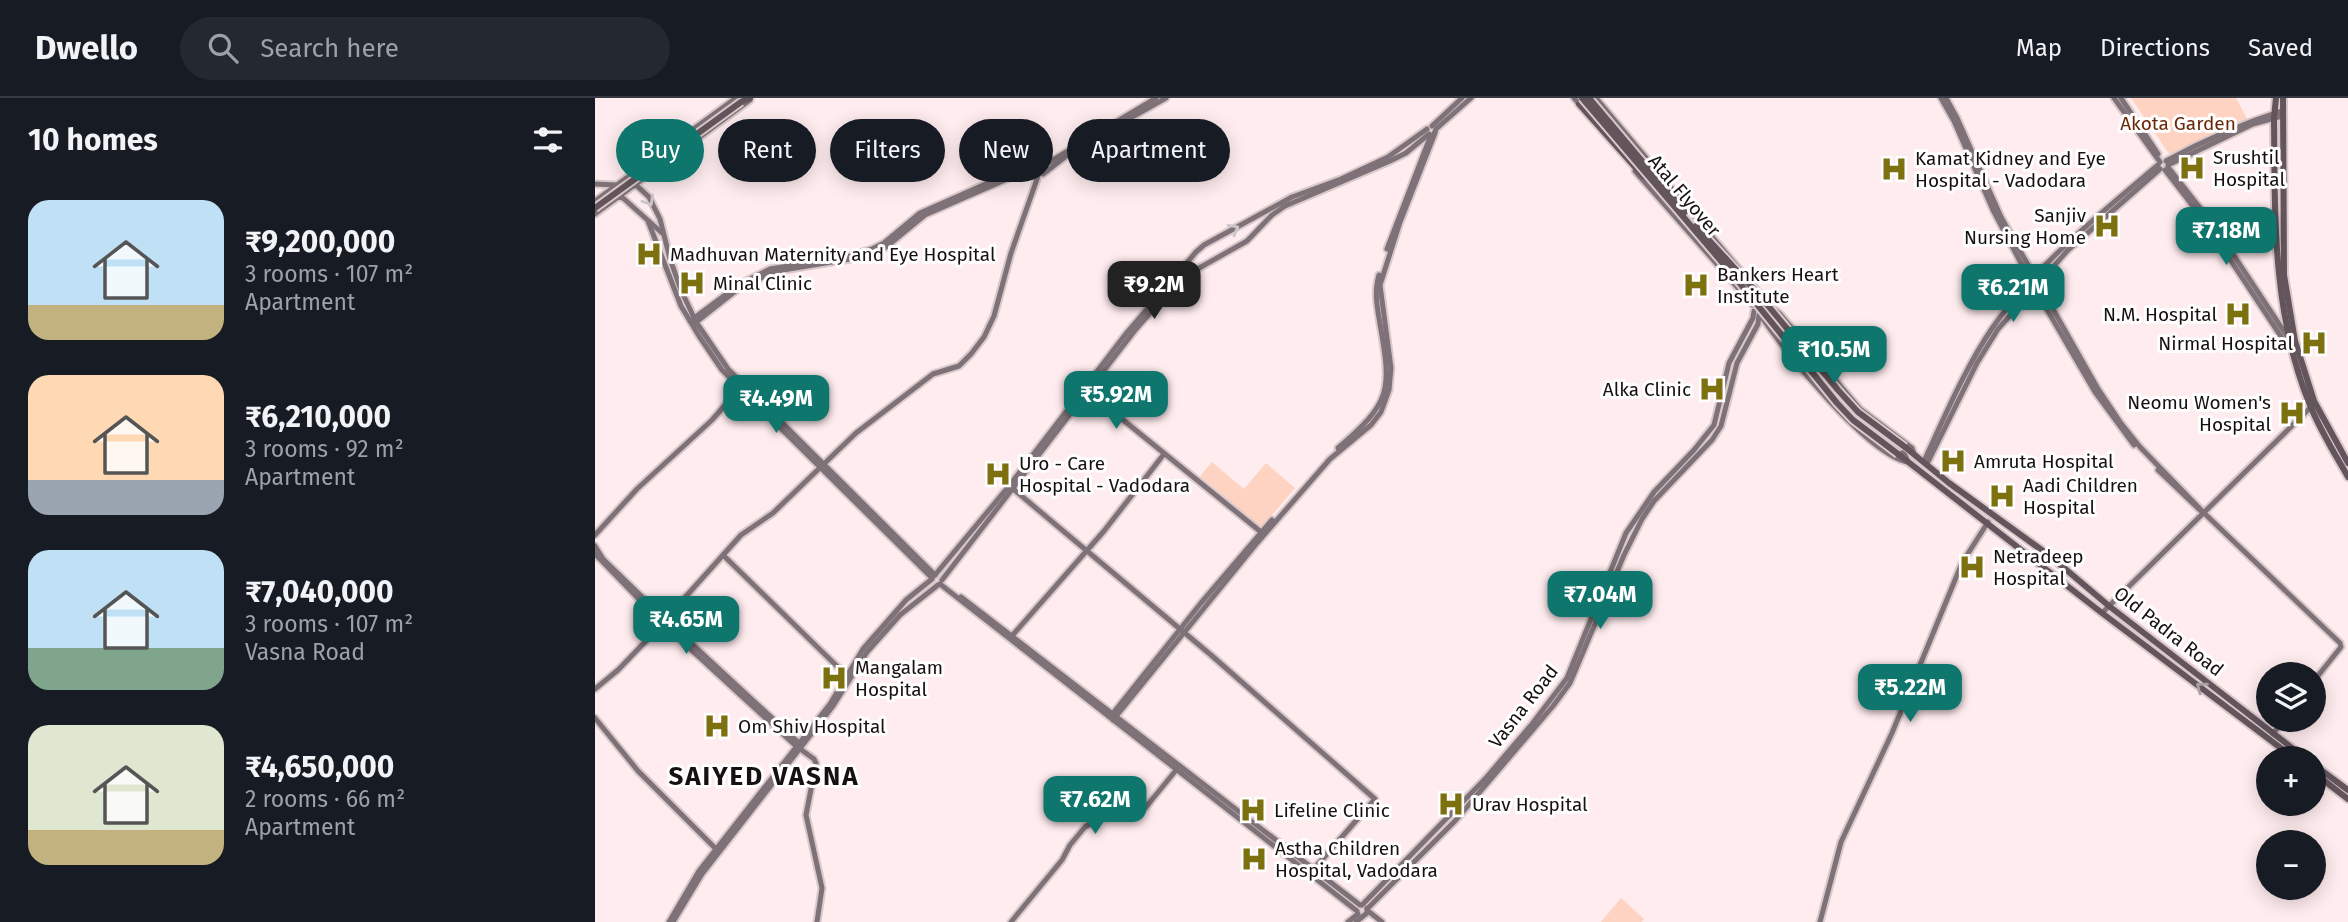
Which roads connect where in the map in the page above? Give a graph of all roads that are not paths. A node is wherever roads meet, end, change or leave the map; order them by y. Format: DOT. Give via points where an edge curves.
graph roads {
  1 [pos="752,98"];
  2 [pos="1156,98"];
  3 [pos="1166,98"];
  4 [pos="1462,98"];
  5 [pos="1471,98"];
  6 [pos="1589,98"];
  7 [pos="1595,98"];
  8 [pos="1943,98"];
  9 [pos="2114,98"];
  10 [pos="2121,98"];
  11 [pos="2276,98"];
  12 [pos="2283,98"];
  13 [pos="740,99"];
  14 [pos="1580,102"];
  15 [pos="2278,115"];
  16 [pos="1432,131"];
  17 [pos="1411,149"];
  18 [pos="1421,155"];
  19 [pos="1053,159"];
  20 [pos="1053,165"];
  21 [pos="2163,165"];
  22 [pos="989,182"];
  23 [pos="1002,182"];
  24 [pos="1036,182"];
  25 [pos="595,184"];
  26 [pos="617,186"];
  27 [pos="633,186"];
  28 [pos="595,191"];
  29 [pos="605,194"];
  30 [pos="619,197"];
  31 [pos="595,201"];
  32 [pos="595,208"];
  33 [pos="595,214"];
  34 [pos="648,221"];
  35 [pos="1396,227"];
  36 [pos="663,234"];
  37 [pos="667,261"];
  38 [pos="2035,283"];
  39 [pos="1764,300"];
  40 [pos="1762,311"];
  41 [pos="693,321"];
  42 [pos="2294,344"];
  43 [pos="741,387"];
  44 [pos="1085,392"];
  45 [pos="2313,405"];
  46 [pos="1914,453"];
  47 [pos="1164,454"];
  48 [pos="1908,462"];
  49 [pos="1926,463"];
  50 [pos="2348,463"];
  51 [pos="821,465"];
  52 [pos="2348,477"];
  53 [pos="1011,488"];
  54 [pos="2204,513"];
  55 [pos="1988,522"];
  56 [pos="1261,532"];
  57 [pos="595,535"];
  58 [pos="595,546"];
  59 [pos="1086,550"];
  60 [pos="595,554"];
  61 [pos="723,555"];
  62 [pos="934,577"];
  63 [pos="941,583"];
  64 [pos="2109,606"];
  65 [pos="2102,613"];
  66 [pos="663,621"];
  67 [pos="1181,632"];
  68 [pos="1011,637"];
  69 [pos="2326,666"];
  70 [pos="848,676"];
  71 [pos="595,689"];
  72 [pos="1113,716"];
  73 [pos="595,718"];
  74 [pos="2273,734"];
  75 [pos="2278,746"];
  76 [pos="2289,746"];
  77 [pos="800,747"];
  78 [pos="1178,768"];
  79 [pos="2326,774"];
  80 [pos="2326,782"];
  81 [pos="2348,790"];
  82 [pos="2348,799"];
  83 [pos="718,850"];
  84 [pos="1313,870"];
  85 [pos="1362,911"];
  86 [pos="1820,921"];
  87 [pos="671,922"];
  88 [pos="817,922"];
  89 [pos="1011,922"];
  90 [pos="1348,922"];
  91 [pos="1356,922"];
  92 [pos="1373,922"];
  93 [pos="1382,922"];
  1 -- 13 [label="main road, bridge"];
  1 -- 27 [label="street"];
  2 -- 19 [label="street"];
  3 -- 20 [label="street"];
  4 -- 16 [label="street"];
  5 -- 16 [label="street"];
  6 -- 46 [label="main road, Atal Flyover, bridge" via="1858,412"];
  7 -- 39 [label="street"];
  8 -- 38 [label="street" via="1957,118"];
  9 -- 21 [label="street"];
  10 -- 21 [label="street"];
  11 -- 15 [label="main road"];
  12 -- 15 [label="main road"];
  13 -- 26 [label="street"];
  13 -- 32 [label="main road, bridge"];
  14 -- 40 [label="street" via="1654,195"];
  14 -- 48 [label="main road, Atal Flyover, bridge" via="1655,183 1837,403"];
  15 -- 21 [label="street"];
  15 -- 42 [label="main road" via="2277,258 2284,321"];
  16 -- 17 [label="street"];
  16 -- 18 [label="street"];
  16 -- 35 [label="street"];
  44 -- 16 [label="street, one-way" via="1125,335 1204,245 1301,193 1388,157"];
  17 -- 18 [label="street"];
  17 -- 44 [label="street" via="1285,206 1247,241 1185,276"];
  18 -- 35 [label="street"];
  21 -- 38 [label="street" via="2081,232"];
  21 -- 42 [label="street" via="2284,341"];
  22 -- 41 [label="street" via="919,213 869,251 770,269 740,284"];
  23 -- 41 [label="street" via="925,215 871,254 767,275"];
  24 -- 51 [label="street" via="984,337 959,366 933,374 856,432"];
  25 -- 26 [label="street"];
  26 -- 27 [label="street"];
  26 -- 29 [label="street"];
  27 -- 30 [label="street"];
  27 -- 36 [label="street, one-way" via="649,197"];
  28 -- 29 [label="street"];
  29 -- 30 [label="street"];
  29 -- 31 [label="street"];
  30 -- 33 [label="street"];
  30 -- 34 [label="street"];
  34 -- 36 [label="street"];
  34 -- 37 [label="street"];
  35 -- 56 [label="street" via="1375,290 1387,382 1378,408"];
  35 -- 67 [label="street" via="1380,285 1391,368 1381,412 1330,459"];
  36 -- 37 [label="street"];
  37 -- 41 [label="street"];
  38 -- 49 [label="street" via="1997,329"];
  38 -- 54 [label="street" via="2120,422"];
  39 -- 40 [label="street"];
  39 -- 40 [label="street" via="1758,300"];
  40 -- 46 [label="street" via="1852,411"];
  40 -- 48 [label="street" via="1850,412"];
  40 -- 85 [label="street, Vasna Road" via="1737,363 1721,426 1642,519 1570,683 1455,821"];
  41 -- 43 [label="street"];
  42 -- 45 [label="main road"];
  43 -- 51 [label="street"];
  43 -- 57 [label="street"];
  44 -- 47 [label="street"];
  44 -- 53 [label="street"];
  45 -- 50 [label="main road"];
  45 -- 52 [label="main road"];
  45 -- 54 [label="street"];
  46 -- 49 [label="main road, Old Padra Road"];
  47 -- 56 [label="street"];
  47 -- 59 [label="street"];
  48 -- 55 [label="main road, Old Padra Road"];
  49 -- 64 [label="main road, Old Padra Road"];
  51 -- 61 [label="street"];
  51 -- 62 [label="street"];
  53 -- 59 [label="street"];
  53 -- 62 [label="street"];
  53 -- 63 [label="street"];
  54 -- 64 [label="street"];
  54 -- 69 [label="street" via="2340,643"];
  55 -- 65 [label="main road, Old Padra Road"];
  55 -- 86 [label="street" via="1962,563 1896,724 1841,842"];
  56 -- 67 [label="street"];
  58 -- 66 [label="street"];
  59 -- 67 [label="street"];
  59 -- 68 [label="street"];
  60 -- 66 [label="street"];
  61 -- 66 [label="street"];
  61 -- 70 [label="street"];
  62 -- 63 [label="street" via="940,576"];
  62 -- 70 [label="street" via="863,649"];
  63 -- 68 [label="street"];
  63 -- 70 [label="street" via="899,615"];
  64 -- 65 [label="street"];
  64 -- 74 [label="main road, Old Padra Road"];
  75 -- 65 [label="main road, Old Padra Road, one-way"];
  66 -- 71 [label="street"];
  66 -- 77 [label="street"];
  67 -- 72 [label="street"];
  67 -- 84 [label="street" via="1375,799"];
  68 -- 72 [label="street"];
  70 -- 77 [label="street" via="833,706"];
  72 -- 78 [label="street"];
  73 -- 83 [label="street" via="638,771"];
  74 -- 76 [label="main road, Old Padra Road"];
  77 -- 83 [label="street"];
  77 -- 88 [label="street" via="816,763 806,815 822,888"];
  78 -- 84 [label="street"];
  78 -- 85 [label="street"];
  78 -- 89 [label="street" via="1135,815 1111,811 1085,827"];
  79 -- 81 [label="main road"];
  80 -- 82 [label="main road"];
  83 -- 87 [label="street" via="699,872"];
  84 -- 85 [label="street"];
  85 -- 90 [label="street, Vasna Road"];
  85 -- 91 [label="street, Vasna Road"];
  85 -- 92 [label="street"];
  85 -- 93 [label="street"];
}
